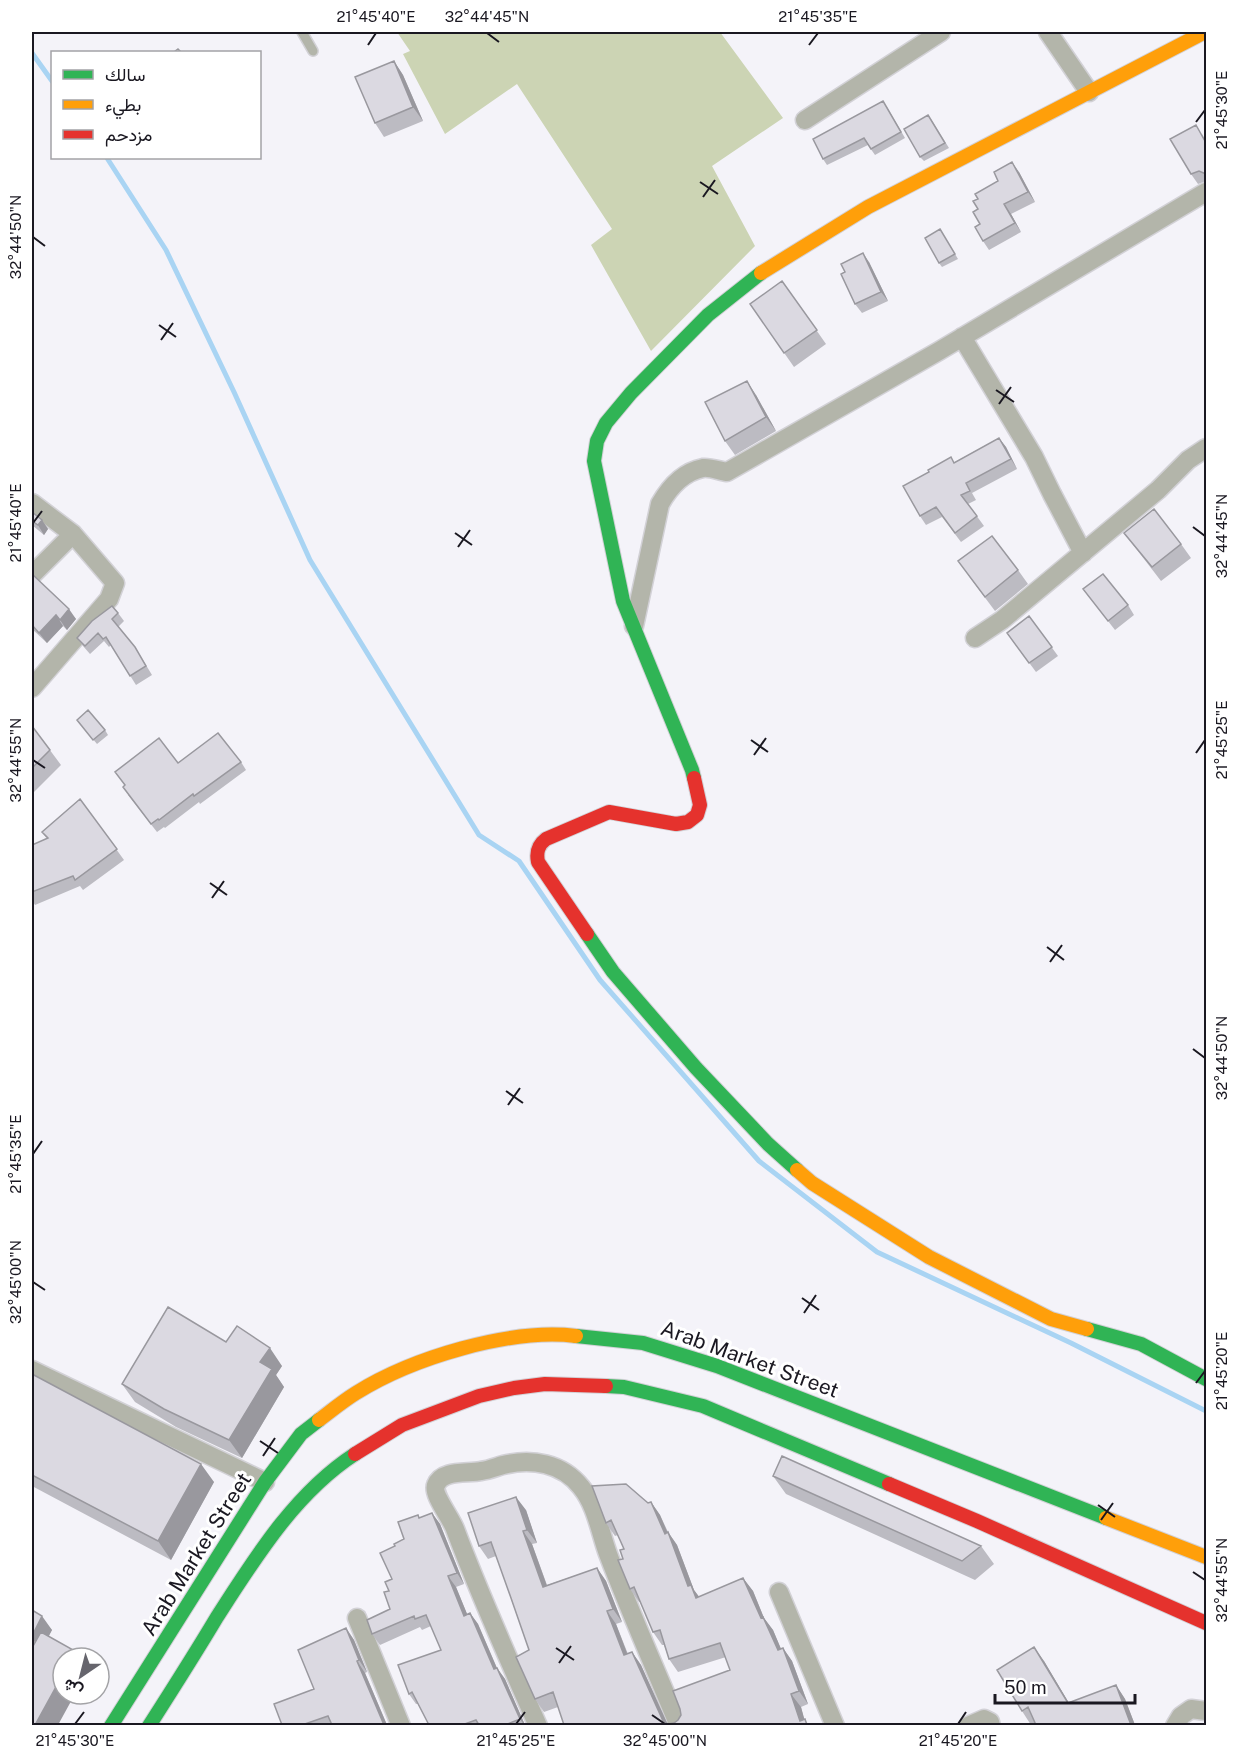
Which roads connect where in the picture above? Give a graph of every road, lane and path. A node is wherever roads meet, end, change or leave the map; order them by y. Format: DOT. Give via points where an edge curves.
graph roads {
  1 [pos="302,32"];
  2 [pos="941,32"];
  3 [pos="1048,32"];
  4 [pos="1205,32"];
  5 [pos="313,51"];
  6 [pos="1089,92"];
  7 [pos="805,120"];
  8 [pos="1206,192"];
  9 [pos="962,337"];
  10 [pos="1206,448"];
  11 [pos="32,503"];
  12 [pos="73,534"];
  13 [pos="1083,553"];
  14 [pos="32,575"];
  15 [pos="634,626"];
  16 [pos="975,638"];
  17 [pos="32,688"];
  18 [pos="32,1370"];
  19 [pos="1206,1379"];
  20 [pos="265,1482"];
  21 [pos="1206,1557"];
  22 [pos="779,1592"];
  23 [pos="357,1618"];
  24 [pos="1206,1623"];
  25 [pos="1206,1711"];
  26 [pos="111,1725"];
  27 [pos="149,1725"];
  28 [pos="402,1725"];
  29 [pos="538,1725"];
  30 [pos="679,1725"];
  31 [pos="835,1725"];
  32 [pos="968,1725"];
  33 [pos="991,1725"];
  34 [pos="1175,1725"];
  1 -- 5 [label="lane"];
  2 -- 7 [label="street"];
  3 -- 6 [label="street"];
  4 -- 6 [label="main road"];
  6 -- 15 [label="main road" via="868,207 767,268 708,315 631,393 606,423 597,441 594,461 623,601"];
  8 -- 9 [label="street"];
  9 -- 13 [label="street" via="1034,457"];
  9 -- 15 [label="street" via="727,472 704,468 682,477 660,504"];
  10 -- 13 [label="street"];
  11 -- 12 [label="street"];
  12 -- 14 [label="street"];
  12 -- 17 [label="street" via="115,583 109,599"];
  13 -- 16 [label="street"];
  15 -- 19 [label="main road" via="693,770 700,805 697,815 688,822 675,824 609,812 546,839 536,852 538,862 614,972 696,1068 768,1144 812,1183 929,1257 1051,1319 1141,1344"];
  18 -- 20 [label="street"];
  20 -- 21 [label="main road, Arab Market Street" via="301,1434 356,1393 416,1363 488,1342 570,1335 643,1343 717,1366"];
  20 -- 26 [label="main road, Arab Market Street"];
  22 -- 31 [label="street"];
  23 -- 28 [label="street"];
  24 -- 27 [label="main road" via="703,1406 624,1387 545,1384 479,1395 402,1425 337,1466 291,1511 248,1569"];
  25 -- 34 [label="street" via="1191,1709"];
  29 -- 30 [label="street" via="451,1519 436,1494 435,1486 440,1479 453,1474 540,1462 555,1467 582,1487"];
  32 -- 33 [label="street" via="984,1719"];
}
